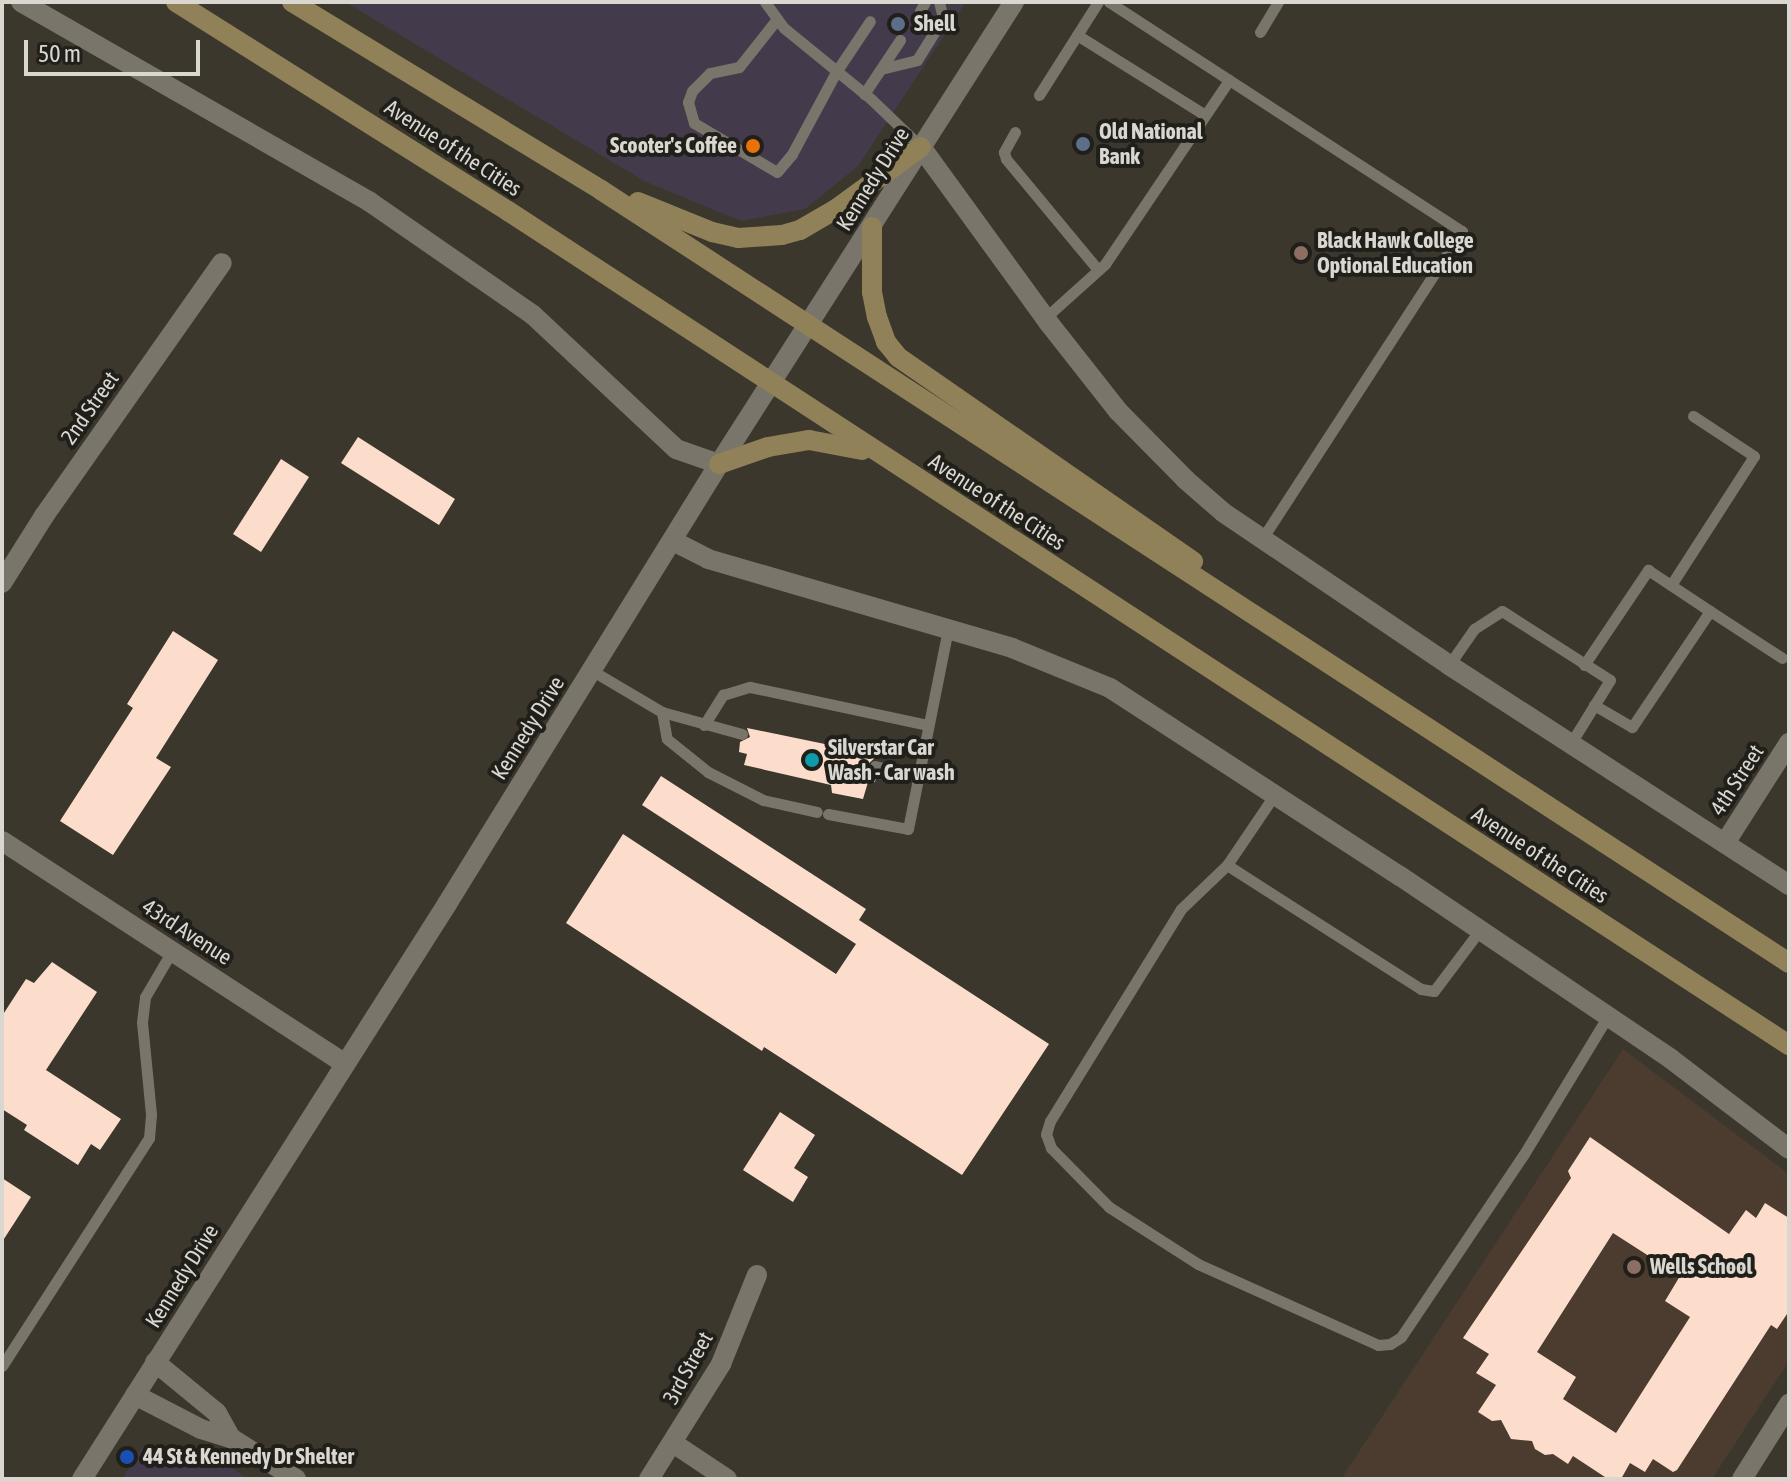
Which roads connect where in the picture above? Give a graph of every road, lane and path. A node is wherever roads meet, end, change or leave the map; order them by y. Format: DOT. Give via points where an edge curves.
graph roads {
  1 [pos="21,2"];
  2 [pos="176,2"];
  3 [pos="765,2"];
  4 [pos="939,2"];
  5 [pos="1014,2"];
  6 [pos="1098,2"];
  7 [pos="1109,2"];
  8 [pos="1278,2"];
  9 [pos="297,5"];
  10 [pos="777,19"];
  11 [pos="870,21"];
  12 [pos="1260,32"];
  13 [pos="1077,35"];
  14 [pos="900,40"];
  15 [pos="881,69"];
  16 [pos="836,72"];
  17 [pos="1229,80"];
  18 [pos="864,94"];
  19 [pos="1039,95"];
  20 [pos="1205,115"];
  21 [pos="1015,132"];
  22 [pos="921,147"];
  23 [pos="563,166"];
  24 [pos="872,227"];
  25 [pos="222,263"];
  26 [pos="1098,270"];
  27 [pos="1045,318"];
  28 [pos="808,324"];
  29 [pos="772,384"];
  30 [pos="1693,416"];
  31 [pos="883,457"];
  32 [pos="719,464"];
  33 [pos="673,541"];
  34 [pos="1261,541"];
  35 [pos="2,583"];
  36 [pos="1671,585"];
  37 [pos="1710,611"];
  38 [pos="948,629"];
  39 [pos="1307,649"];
  40 [pos="1782,658"];
  41 [pos="1449,665"];
  42 [pos="1584,665"];
  43 [pos="591,670"];
  44 [pos="1594,705"];
  45 [pos="662,712"];
  46 [pos="704,725"];
  47 [pos="927,725"];
  48 [pos="742,734"];
  49 [pos="1571,743"];
  50 [pos="1789,743"];
  51 [pos="875,766"];
  52 [pos="917,776"];
  53 [pos="1275,794"];
  54 [pos="2,841"];
  55 [pos="1725,843"];
  56 [pos="1227,865"];
  57 [pos="1789,885"];
  58 [pos="1480,930"];
  59 [pos="172,951"];
  60 [pos="1789,963"];
  61 [pos="1608,1016"];
  62 [pos="1789,1045"];
  63 [pos="345,1064"];
  64 [pos="1789,1149"];
  65 [pos="757,1275"];
  66 [pos="155,1362"];
  67 [pos="2,1366"];
  68 [pos="135,1395"];
  69 [pos="1787,1411"];
  70 [pos="231,1438"];
  71 [pos="673,1443"];
  72 [pos="89,1476"];
  73 [pos="296,1479"];
  74 [pos="649,1479"];
  75 [pos="727,1479"];
  76 [pos="1742,1479"];
  1 -- 32 [label="street" via="370,202 533,315 676,449"];
  2 -- 29 [label="main road, Avenue of the Cities"];
  3 -- 10 [label="lane"];
  4 -- 15 [label="lane" via="943,18 917,60"];
  5 -- 22 [label="street, Kennedy Drive"];
  6 -- 13 [label="lane"];
  7 -- 17 [label="lane"];
  8 -- 12 [label="lane"];
  9 -- 23 [label="main road, Avenue of the Cities"];
  10 -- 16 [label="lane"];
  10 -- 16 [label="lane" via="739,67 710,73 692,91 688,102 694,123 777,172"];
  11 -- 16 [label="lane"];
  13 -- 19 [label="lane"];
  13 -- 20 [label="lane"];
  14 -- 15 [label="lane"];
  15 -- 18 [label="lane"];
  16 -- 18 [label="lane"];
  17 -- 20 [label="lane"];
  17 -- 34 [label="lane" via="1462,231"];
  18 -- 22 [label="lane"];
  20 -- 26 [label="lane"];
  21 -- 26 [label="lane" via="1004,152"];
  22 -- 23 [label="main road" via="800,230 738,238 658,212"];
  22 -- 24 [label="street, Kennedy Drive"];
  22 -- 27 [label="street"];
  23 -- 28 [label="main road, Avenue of the Cities"];
  24 -- 28 [label="street, Kennedy Drive"];
  24 -- 39 [label="main road" via="875,308 881,333 898,357 1156,533"];
  25 -- 35 [label="street, 2nd Street"];
  26 -- 27 [label="lane"];
  27 -- 34 [label="street" via="1153,448"];
  28 -- 29 [label="street, Kennedy Drive"];
  28 -- 39 [label="main road, Avenue of the Cities"];
  29 -- 31 [label="main road, Avenue of the Cities"];
  29 -- 32 [label="street, Kennedy Drive"];
  30 -- 36 [label="lane" via="1754,456"];
  31 -- 32 [label="main road" via="809,440"];
  31 -- 62 [label="main road, Avenue of the Cities"];
  32 -- 33 [label="street, Kennedy Drive"];
  33 -- 38 [label="street" via="708,559"];
  33 -- 43 [label="street, Kennedy Drive"];
  34 -- 41 [label="street"];
  36 -- 37 [label="lane"];
  36 -- 42 [label="lane" via="1648,570"];
  37 -- 40 [label="lane"];
  37 -- 44 [label="lane" via="1632,727"];
  38 -- 47 [label="lane"];
  38 -- 53 [label="street" via="1012,648 1110,688"];
  39 -- 60 [label="main road, Avenue of the Cities"];
  41 -- 42 [label="lane" via="1474,629 1502,611"];
  41 -- 49 [label="street"];
  42 -- 44 [label="lane" via="1610,680"];
  43 -- 45 [label="lane"];
  43 -- 63 [label="street, Kennedy Drive"];
  44 -- 49 [label="lane"];
  45 -- 46 [label="lane"];
  45 -- 52 [label="lane" via="667,739 708,772 763,800 908,829"];
  46 -- 47 [label="lane" via="723,695 750,687"];
  46 -- 48 [label="lane"];
  47 -- 52 [label="lane"];
  49 -- 55 [label="street"];
  50 -- 55 [label="street, 4th Street"];
  51 -- 52 [label="lane"];
  53 -- 56 [label="lane"];
  53 -- 58 [label="street"];
  54 -- 59 [label="street, 43rd Avenue"];
  55 -- 57 [label="street"];
  56 -- 58 [label="lane" via="1421,989 1434,991"];
  56 -- 61 [label="lane" via="1181,909 1046,1134 1051,1148 1109,1207 1198,1264 1378,1345 1401,1337 1524,1154"];
  58 -- 61 [label="street"];
  59 -- 63 [label="street, 43rd Avenue"];
  59 -- 67 [label="lane" via="145,997 149,1138"];
  61 -- 64 [label="street"];
  63 -- 66 [label="street, Kennedy Drive"];
  65 -- 71 [label="street, 3rd Street" via="721,1364"];
  66 -- 68 [label="street, Kennedy Drive"];
  66 -- 70 [label="street" via="217,1413"];
  68 -- 70 [label="street" via="201,1429"];
  68 -- 72 [label="street, Kennedy Drive"];
  69 -- 76 [label="street"];
  70 -- 73 [label="street"];
  71 -- 74 [label="street, 3rd Street"];
  71 -- 75 [label="street"];
}
